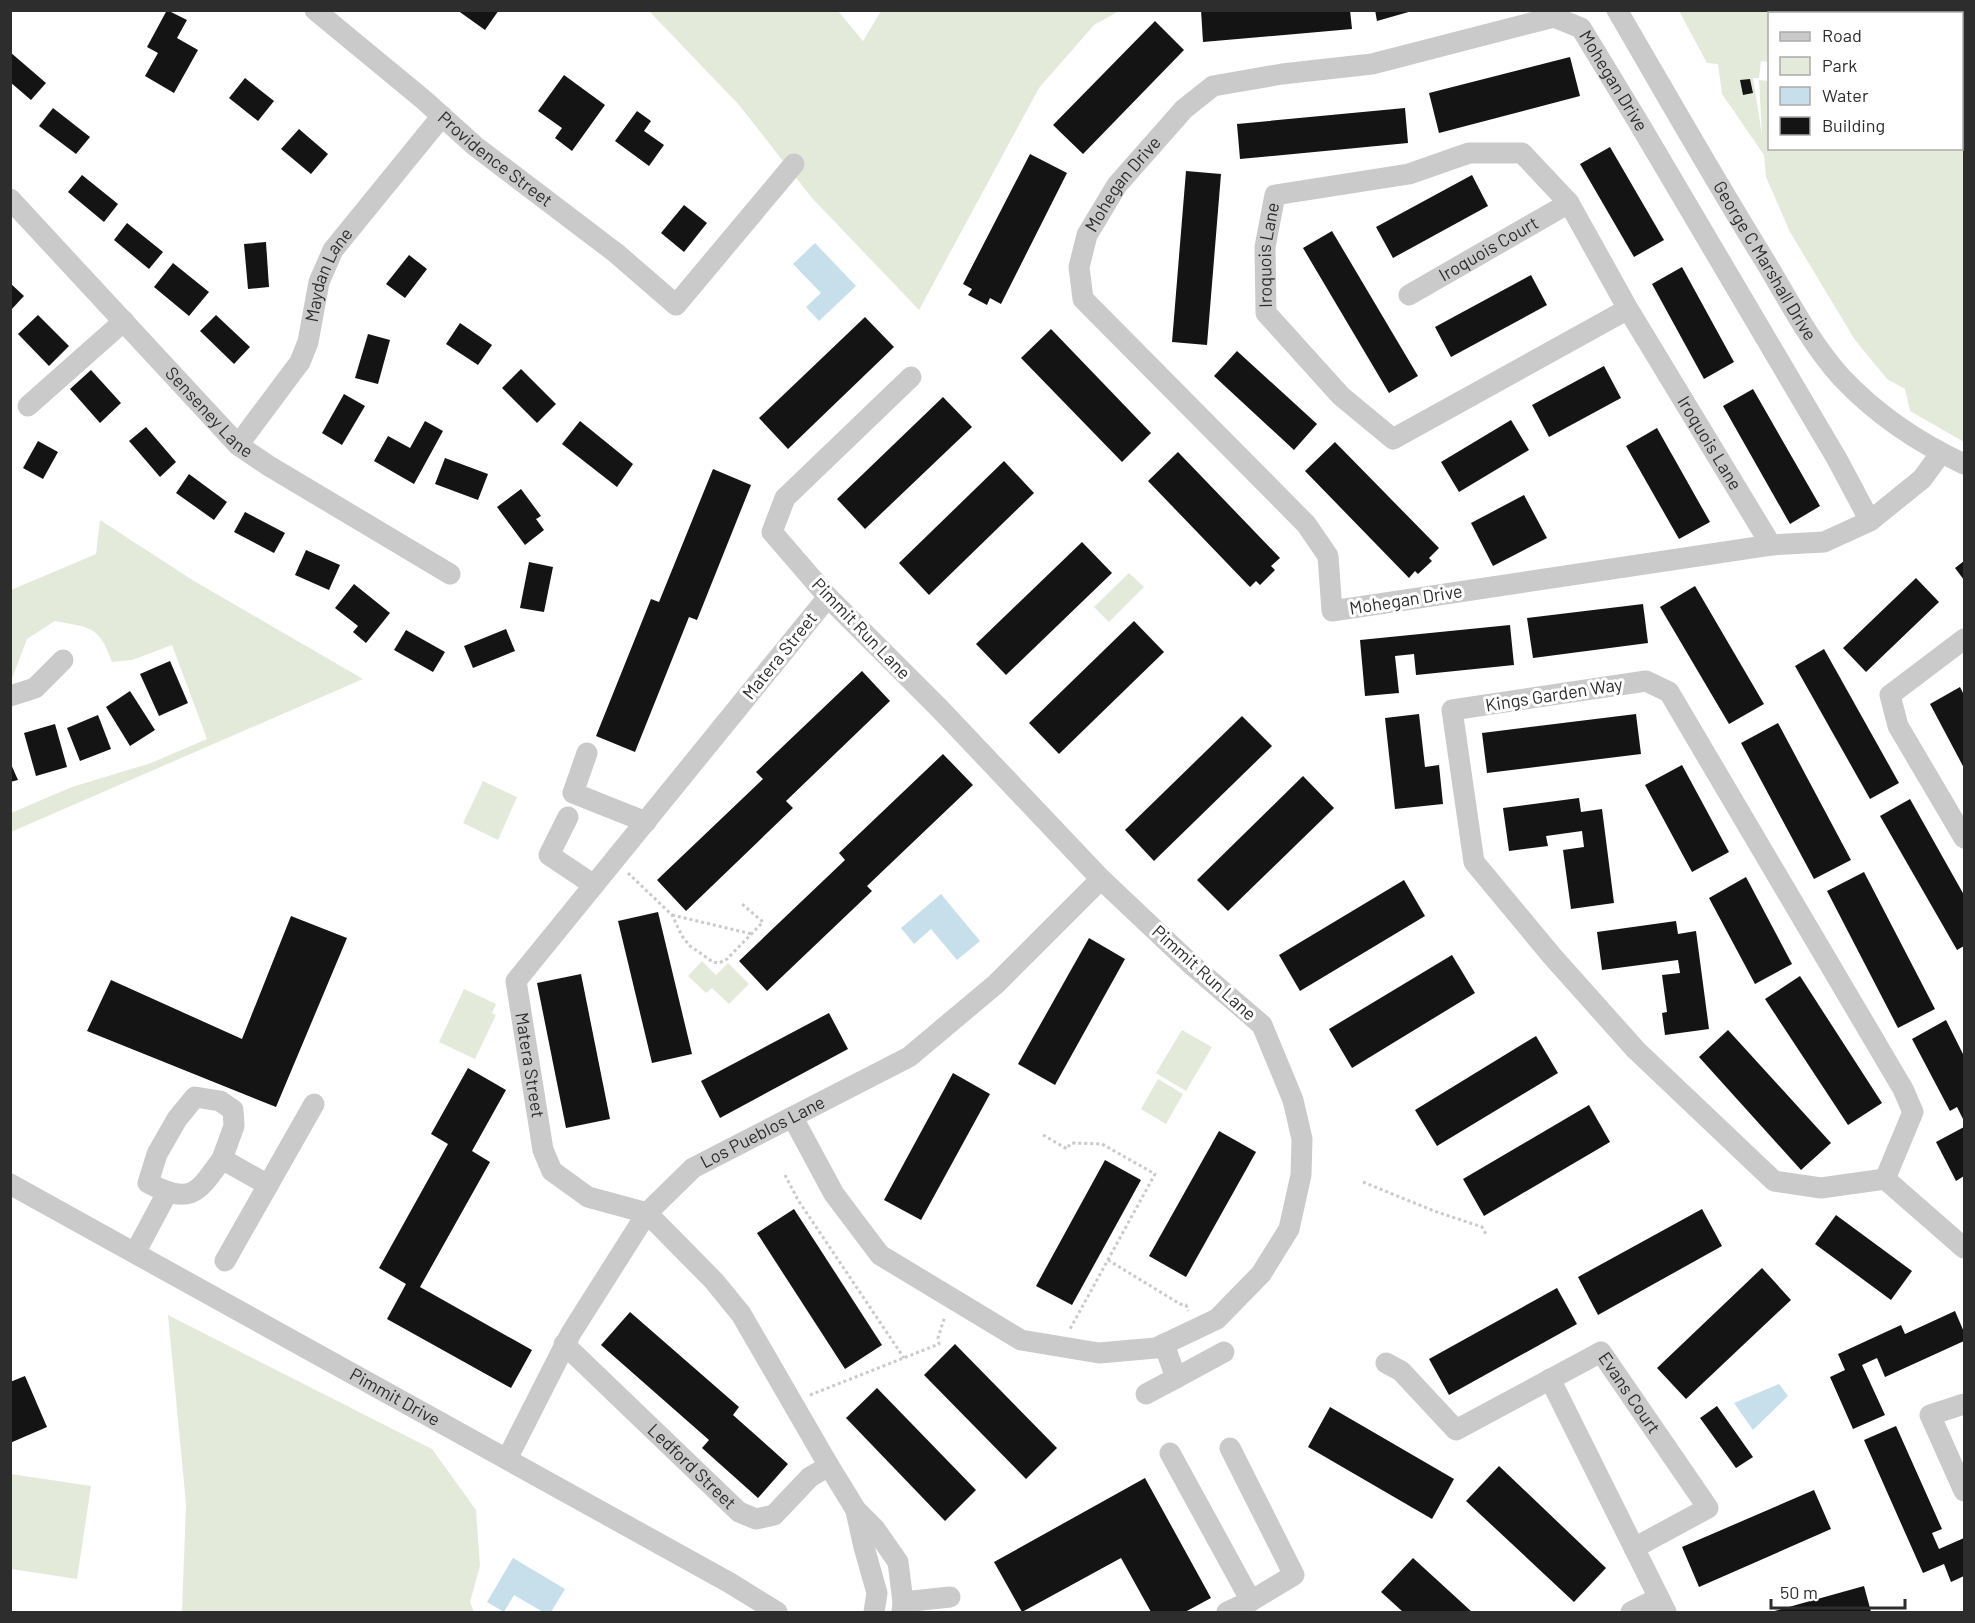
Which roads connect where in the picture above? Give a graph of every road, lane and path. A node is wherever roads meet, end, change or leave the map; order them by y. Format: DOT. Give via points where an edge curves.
graph roads {
  1 [pos="315,10"];
  2 [pos="1617,10"];
  3 [pos="442,116"];
  4 [pos="794,164"];
  5 [pos="10,199"];
  6 [pos="1569,203"];
  7 [pos="1408,295"];
  8 [pos="1628,309"];
  9 [pos="124,321"];
  10 [pos="911,377"];
  11 [pos="28,406"];
  12 [pos="238,445"];
  13 [pos="1941,453"];
  14 [pos="1965,464"];
  15 [pos="1870,521"];
  16 [pos="1771,545"];
  17 [pos="450,574"];
  18 [pos="828,597"];
  19 [pos="1965,639"];
  20 [pos="63,660"];
  21 [pos="10,696"];
  22 [pos="587,753"];
  23 [pos="568,816"];
  24 [pos="646,822"];
  25 [pos="1965,838"];
  26 [pos="614,861"];
  27 [pos="1101,879"];
  28 [pos="594,885"];
  29 [pos="742,904"];
  30 [pos="672,915"];
  31 [pos="752,934"];
  32 [pos="314,1104"];
  33 [pos="792,1118"];
  34 [pos="1043,1135"];
  35 [pos="222,1159"];
  36 [pos="785,1175"];
  37 [pos="1885,1179"];
  38 [pos="1363,1182"];
  39 [pos="10,1184"];
  40 [pos="268,1185"];
  41 [pos="167,1193"];
  42 [pos="647,1213"];
  43 [pos="1487,1236"];
  44 [pos="1962,1239"];
  45 [pos="135,1253"];
  46 [pos="1108,1260"];
  47 [pos="225,1261"];
  48 [pos="952,1299"];
  49 [pos="1192,1331"];
  50 [pos="564,1344"];
  51 [pos="1164,1344"];
  52 [pos="1064,1347"];
  53 [pos="1224,1352"];
  54 [pos="904,1358"];
  55 [pos="1386,1363"];
  56 [pos="1176,1378"];
  57 [pos="1550,1379"];
  58 [pos="1146,1394"];
  59 [pos="792,1401"];
  60 [pos="1965,1404"];
  61 [pos="1230,1448"];
  62 [pos="1170,1454"];
  63 [pos="507,1460"];
  64 [pos="829,1467"];
  65 [pos="1965,1491"];
  66 [pos="856,1510"];
  67 [pos="1634,1548"];
  68 [pos="950,1597"];
  69 [pos="1251,1601"];
  70 [pos="1663,1605"];
  71 [pos="902,1607"];
  72 [pos="777,1612"];
  73 [pos="874,1612"];
  74 [pos="1227,1612"];
  75 [pos="1631,1612"];
  1 -- 3 [label="street, Providence Street"];
  2 -- 13 [label="street, George C Marshall Drive" via="1817,347 1870,405"];
  3 -- 4 [label="street, Providence Street" via="676,305"];
  3 -- 12 [label="street, Maydan Lane" via="333,250 319,282 308,342 300,362"];
  5 -- 9 [label="street, Senseney Lane"];
  6 -- 7 [label="street, Iroquois Court"];
  6 -- 8 [label="street, Iroquois Lane"];
  6 -- 8 [label="street, Iroquois Lane" via="1522,153 1469,153 1409,174 1275,195 1265,247 1266,313 1341,396 1393,439"];
  8 -- 16 [label="street, Iroquois Lane"];
  9 -- 11 [label="street"];
  9 -- 12 [label="street, Senseney Lane"];
  10 -- 18 [label="street, Pimmit Run Lane" via="785,498 771,532"];
  12 -- 17 [label="street, Senseney Lane"];
  13 -- 14 [label="street, George C Marshall Drive"];
  13 -- 15 [label="street, Mohegan Drive" via="1922,479"];
  15 -- 16 [label="street, Mohegan Drive" via="1824,542"];
  15 -- 16 [label="street, Mohegan Drive" via="1581,28 1554,17 1372,64 1213,86 1184,109 1117,185 1087,235 1079,267 1083,299 1306,524 1328,556 1332,611"];
  18 -- 24 [label="street, Matera Street"];
  18 -- 27 [label="street, Pimmit Run Lane"];
  19 -- 25 [label="street" via="1890,695 1898,726"];
  20 -- 21 [label="street" via="35,688"];
  22 -- 24 [label="street" via="573,793"];
  23 -- 28 [label="street" via="549,855"];
  24 -- 26 [label="street, Matera Street"];
  26 -- 28 [label="street, Matera Street"];
  26 -- 30 [label="path"];
  27 -- 33 [label="street, Los Pueblos Lane" via="996,984 909,1057"];
  27 -- 49 [label="street, Pimmit Run Lane" via="1192,965 1262,1024 1293,1100 1302,1139 1301,1175 1289,1229 1261,1274 1217,1318"];
  28 -- 42 [label="street, Matera Street" via="516,981 543,1150 552,1171 588,1197"];
  29 -- 31 [label="path" via="764,922"];
  30 -- 31 [label="path"];
  30 -- 31 [label="path" via="690,946 713,962 727,959"];
  32 -- 40 [label="street"];
  33 -- 42 [label="street, Los Pueblos Lane" via="693,1168"];
  33 -- 48 [label="street, Pimmit Run Lane" via="834,1194 880,1255"];
  34 -- 46 [label="path" via="1067,1149 1074,1143 1102,1144 1155,1174"];
  35 -- 40 [label="street"];
  35 -- 41 [label="street" via="201,1187 183,1196"];
  35 -- 41 [label="street" via="234,1126 233,1110 220,1101 195,1097 157,1154 148,1183"];
  36 -- 54 [label="path"];
  37 -- 37 [label="street, Kings Garden Way" via="1913,1112 1910,1104 1669,692 1646,681 1452,711 1474,862 1636,1050 1774,1181 1821,1188"];
  37 -- 44 [label="street"];
  38 -- 43 [label="path" via="1482,1227"];
  39 -- 45 [label="street, Pimmit Drive"];
  40 -- 47 [label="street"];
  41 -- 45 [label="street"];
  42 -- 50 [label="street, Los Pueblos Lane"];
  42 -- 59 [label="street" via="741,1314"];
  45 -- 63 [label="street, Pimmit Drive"];
  46 -- 49 [label="path" via="1186,1305"];
  46 -- 52 [label="path" via="1065,1338"];
  48 -- 52 [label="street, Pimmit Run Lane" via="1021,1340"];
  48 -- 54 [label="path" via="940,1327 939,1344"];
  49 -- 51 [label="street, Pimmit Run Lane"];
  50 -- 63 [label="street, Los Pueblos Lane"];
  50 -- 64 [label="street, Ledford Street" via="739,1512 756,1519 774,1515 810,1477"];
  51 -- 52 [label="street, Pimmit Run Lane" via="1099,1353"];
  51 -- 56 [label="street"];
  53 -- 56 [label="street"];
  54 -- 59 [label="path"];
  55 -- 57 [label="street" via="1401,1371 1456,1430"];
  56 -- 58 [label="street"];
  57 -- 67 [label="street"];
  57 -- 67 [label="street, Evans Court" via="1601,1352 1708,1508"];
  59 -- 64 [label="street"];
  60 -- 65 [label="street" via="1930,1415"];
  61 -- 69 [label="street" via="1294,1575"];
  62 -- 69 [label="street"];
  63 -- 72 [label="street, Pimmit Drive" via="730,1582"];
  64 -- 66 [label="street"];
  66 -- 71 [label="street" via="898,1562"];
  66 -- 73 [label="street" via="878,1593"];
  67 -- 70 [label="street"];
  68 -- 71 [label="street"];
  69 -- 74 [label="street"];
  70 -- 75 [label="street"];
}
